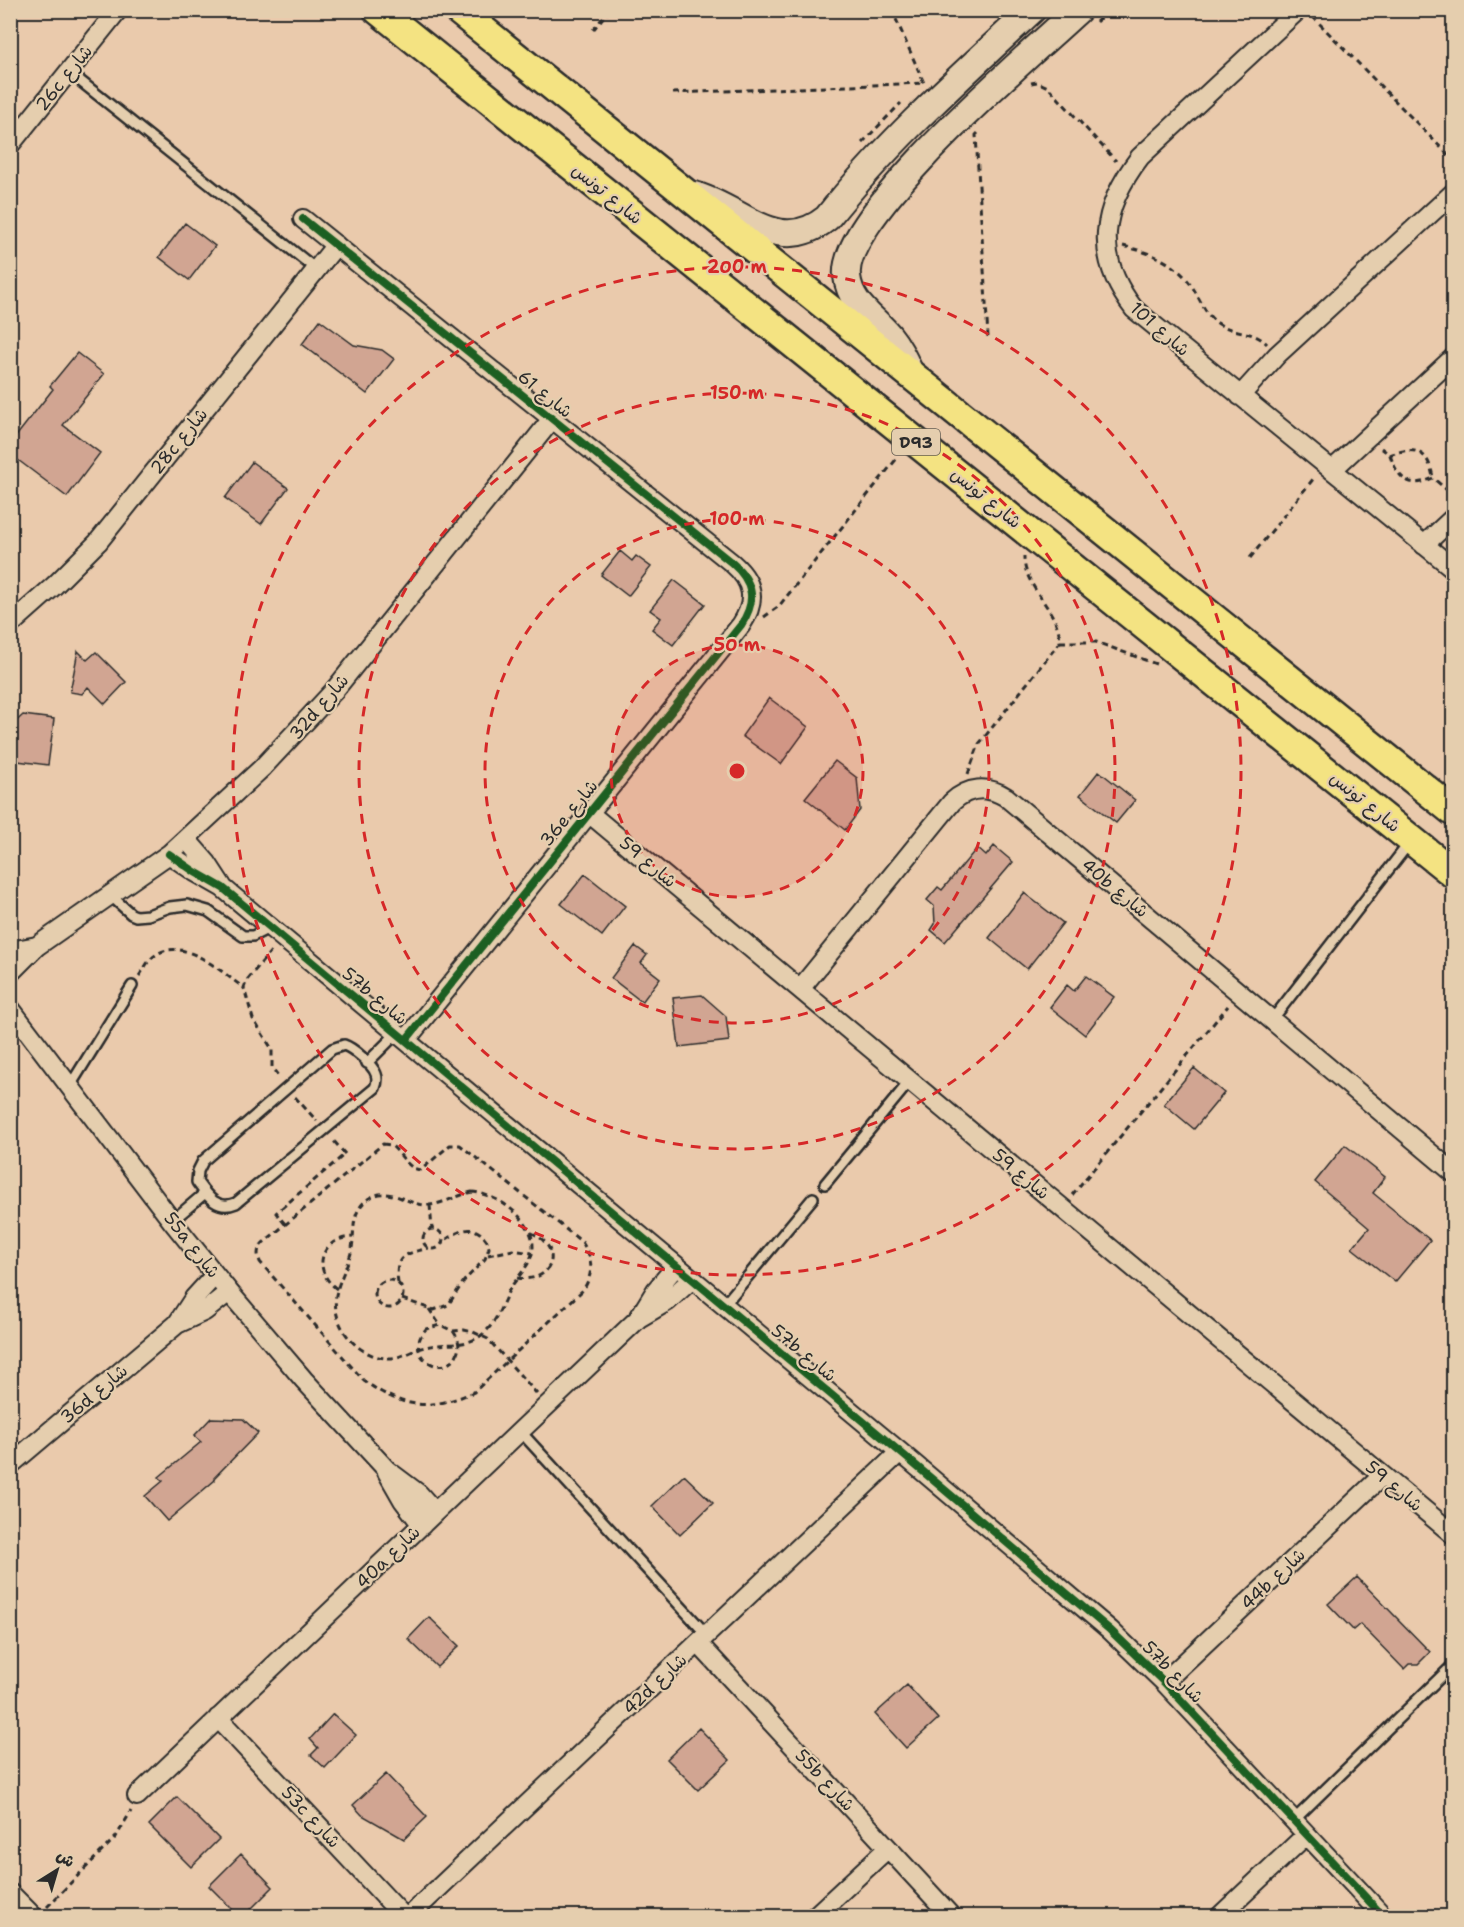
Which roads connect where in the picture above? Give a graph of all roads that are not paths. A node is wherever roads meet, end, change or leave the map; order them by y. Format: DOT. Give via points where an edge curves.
graph roads {
  1 [pos="118,10"];
  2 [pos="378,10"];
  3 [pos="458,10"];
  4 [pos="1032,10"];
  5 [pos="1078,10"];
  6 [pos="1298,10"];
  7 [pos="69,72"];
  8 [pos="17,126"];
  9 [pos="10,145"];
  10 [pos="684,192"];
  11 [pos="1454,192"];
  12 [pos="303,219"];
  13 [pos="336,245"];
  14 [pos="317,270"];
  15 [pos="1454,357"];
  16 [pos="910,374"];
  17 [pos="1240,396"];
  18 [pos="552,419"];
  19 [pos="1328,468"];
  20 [pos="1454,517"];
  21 [pos="1424,545"];
  22 [pos="1454,569"];
  23 [pos="752,603"];
  24 [pos="10,625"];
  25 [pos="1454,812"];
  26 [pos="589,813"];
  27 [pos="186,839"];
  28 [pos="1412,840"];
  29 [pos="169,854"];
  30 [pos="1454,874"];
  31 [pos="223,888"];
  32 [pos="110,895"];
  33 [pos="271,927"];
  34 [pos="37,945"];
  35 [pos="10,951"];
  36 [pos="10,973"];
  37 [pos="132,986"];
  38 [pos="801,989"];
  39 [pos="10,1008"];
  40 [pos="1272,1020"];
  41 [pos="401,1037"];
  42 [pos="367,1063"];
  43 [pos="910,1081"];
  44 [pos="70,1086"];
  45 [pos="1454,1173"];
  46 [pos="825,1184"];
  47 [pos="205,1193"];
  48 [pos="813,1198"];
  49 [pos="172,1221"];
  50 [pos="676,1266"];
  51 [pos="215,1275"];
  52 [pos="692,1279"];
  53 [pos="229,1292"];
  54 [pos="724,1305"];
  55 [pos="639,1318"];
  56 [pos="177,1324"];
  57 [pos="520,1431"];
  58 [pos="900,1452"];
  59 [pos="10,1464"];
  60 [pos="1382,1476"];
  61 [pos="429,1518"];
  62 [pos="1454,1535"];
  63 [pos="703,1639"];
  64 [pos="1454,1664"];
  65 [pos="1164,1682"];
  66 [pos="218,1718"];
  67 [pos="137,1796"];
  68 [pos="1293,1821"];
  69 [pos="1306,1835"];
  70 [pos="888,1848"];
  71 [pos="10,1893"];
  72 [pos="39,1913"];
  73 [pos="404,1917"];
  74 [pos="409,1917"];
  75 [pos="815,1917"];
  76 [pos="951,1917"];
  77 [pos="1220,1917"];
  78 [pos="1383,1917"];
  1 -- 7 [label="street, 26c شارع"];
  2 -- 28 [label="main road, شارع تونس / D93"];
  3 -- 10 [label="main road, D93"];
  4 -- 10 [label="street" via="923,110 827,218 811,229 794,233 766,230 721,205"];
  5 -- 16 [label="street" via="920,160 869,220 850,253 846,276 852,295 891,338"];
  6 -- 17 [label="street, شارع 101" via="1140,157 1127,174 1110,212 1107,242 1112,271 1134,309"];
  7 -- 8 [label="street, 26c شارع"];
  7 -- 14 [label="lane"];
  8 -- 9 [label="street, 26c شارع"];
  10 -- 16 [label="main road, D93"];
  11 -- 17 [label="street" via="1278,355"];
  12 -- 13 [label="street, شارع 61"];
  13 -- 14 [label="street, 28c شارع"];
  13 -- 18 [label="street, شارع 61"];
  14 -- 24 [label="street, 28c شارع" via="98,542"];
  15 -- 19 [label="street" via="1368,437"];
  16 -- 25 [label="main road, D93"];
  17 -- 19 [label="street, شارع 101"];
  18 -- 23 [label="street, شارع 61" via="739,569 749,584"];
  18 -- 27 [label="street, 32d شارع" via="333,692 262,768"];
  19 -- 21 [label="street, شارع 101"];
  20 -- 21 [label="street"];
  21 -- 22 [label="street, شارع 101"];
  23 -- 26 [label="street, 36e شارع" via="741,625"];
  26 -- 38 [label="street, شارع 59"];
  26 -- 41 [label="street, 36e شارع"];
  27 -- 29 [label="street, 32d شارع"];
  27 -- 31 [label="street, 57b شارع"];
  28 -- 30 [label="main road, شارع تونس / D93"];
  28 -- 40 [label="lane"];
  29 -- 31 [label="street, 57b شارع"];
  29 -- 32 [label="street, 32d شارع"];
  31 -- 33 [label="street, 57b شارع"];
  32 -- 33 [label="lane" via="136,916 187,905 208,911 243,936 253,936"];
  32 -- 34 [label="street, 32d شارع"];
  33 -- 41 [label="street, 57b شارع"];
  34 -- 35 [label="street, 32d شارع"];
  34 -- 36 [label="street, 32d شارع"];
  37 -- 44 [label="lane"];
  38 -- 40 [label="street, 40b شارع" via="952,802 965,792 982,788 1006,797"];
  38 -- 43 [label="street, شارع 59"];
  39 -- 44 [label="street, 55a شارع"];
  40 -- 45 [label="street, 40b شارع"];
  41 -- 42 [label="lane"];
  41 -- 50 [label="street, 57b شارع"];
  42 -- 47 [label="lane" via="375,1071 378,1083 371,1093 245,1196 224,1206"];
  42 -- 47 [label="lane" via="350,1047 332,1049 203,1161 197,1182"];
  43 -- 46 [label="lane"];
  43 -- 60 [label="street, شارع 59"];
  44 -- 49 [label="street, 55a شارع"];
  47 -- 49 [label="lane"];
  48 -- 54 [label="lane"];
  49 -- 51 [label="street, 55a شارع"];
  50 -- 52 [label="street, 57b شارع"];
  50 -- 55 [label="street, 40a شارع"];
  51 -- 53 [label="street, 55a شارع"];
  51 -- 56 [label="street, 36d شارع"];
  52 -- 54 [label="street, 57b شارع"];
  52 -- 55 [label="street, 40a شارع" via="668,1301"];
  53 -- 56 [label="street, 36d شارع" via="205,1311"];
  53 -- 61 [label="street, 55a شارع" via="387,1470 403,1500"];
  54 -- 58 [label="street, 57b شارع"];
  55 -- 57 [label="street, 40a شارع"];
  56 -- 59 [label="street, 36d شارع"];
  57 -- 61 [label="street, 40a شارع"];
  57 -- 63 [label="lane"];
  58 -- 63 [label="street, 42d شارع"];
  58 -- 65 [label="street, 57b شارع" via="1110,1630"];
  60 -- 62 [label="street, شارع 59"];
  60 -- 65 [label="street, 44b شارع"];
  61 -- 66 [label="street, 40a شارع"];
  63 -- 70 [label="street, 55b شارع"];
  63 -- 74 [label="street, 42d شارع"];
  64 -- 68 [label="lane"];
  65 -- 68 [label="street, 57b شارع"];
  66 -- 67 [label="street, 40a شارع"];
  66 -- 73 [label="street, 53c شارع"];
  68 -- 69 [label="street, 57b شارع"];
  69 -- 77 [label="street"];
  69 -- 78 [label="street, 57b شارع"];
  70 -- 75 [label="street"];
  70 -- 76 [label="street, 55b شارع"];
  71 -- 72 [label="street"];
}
